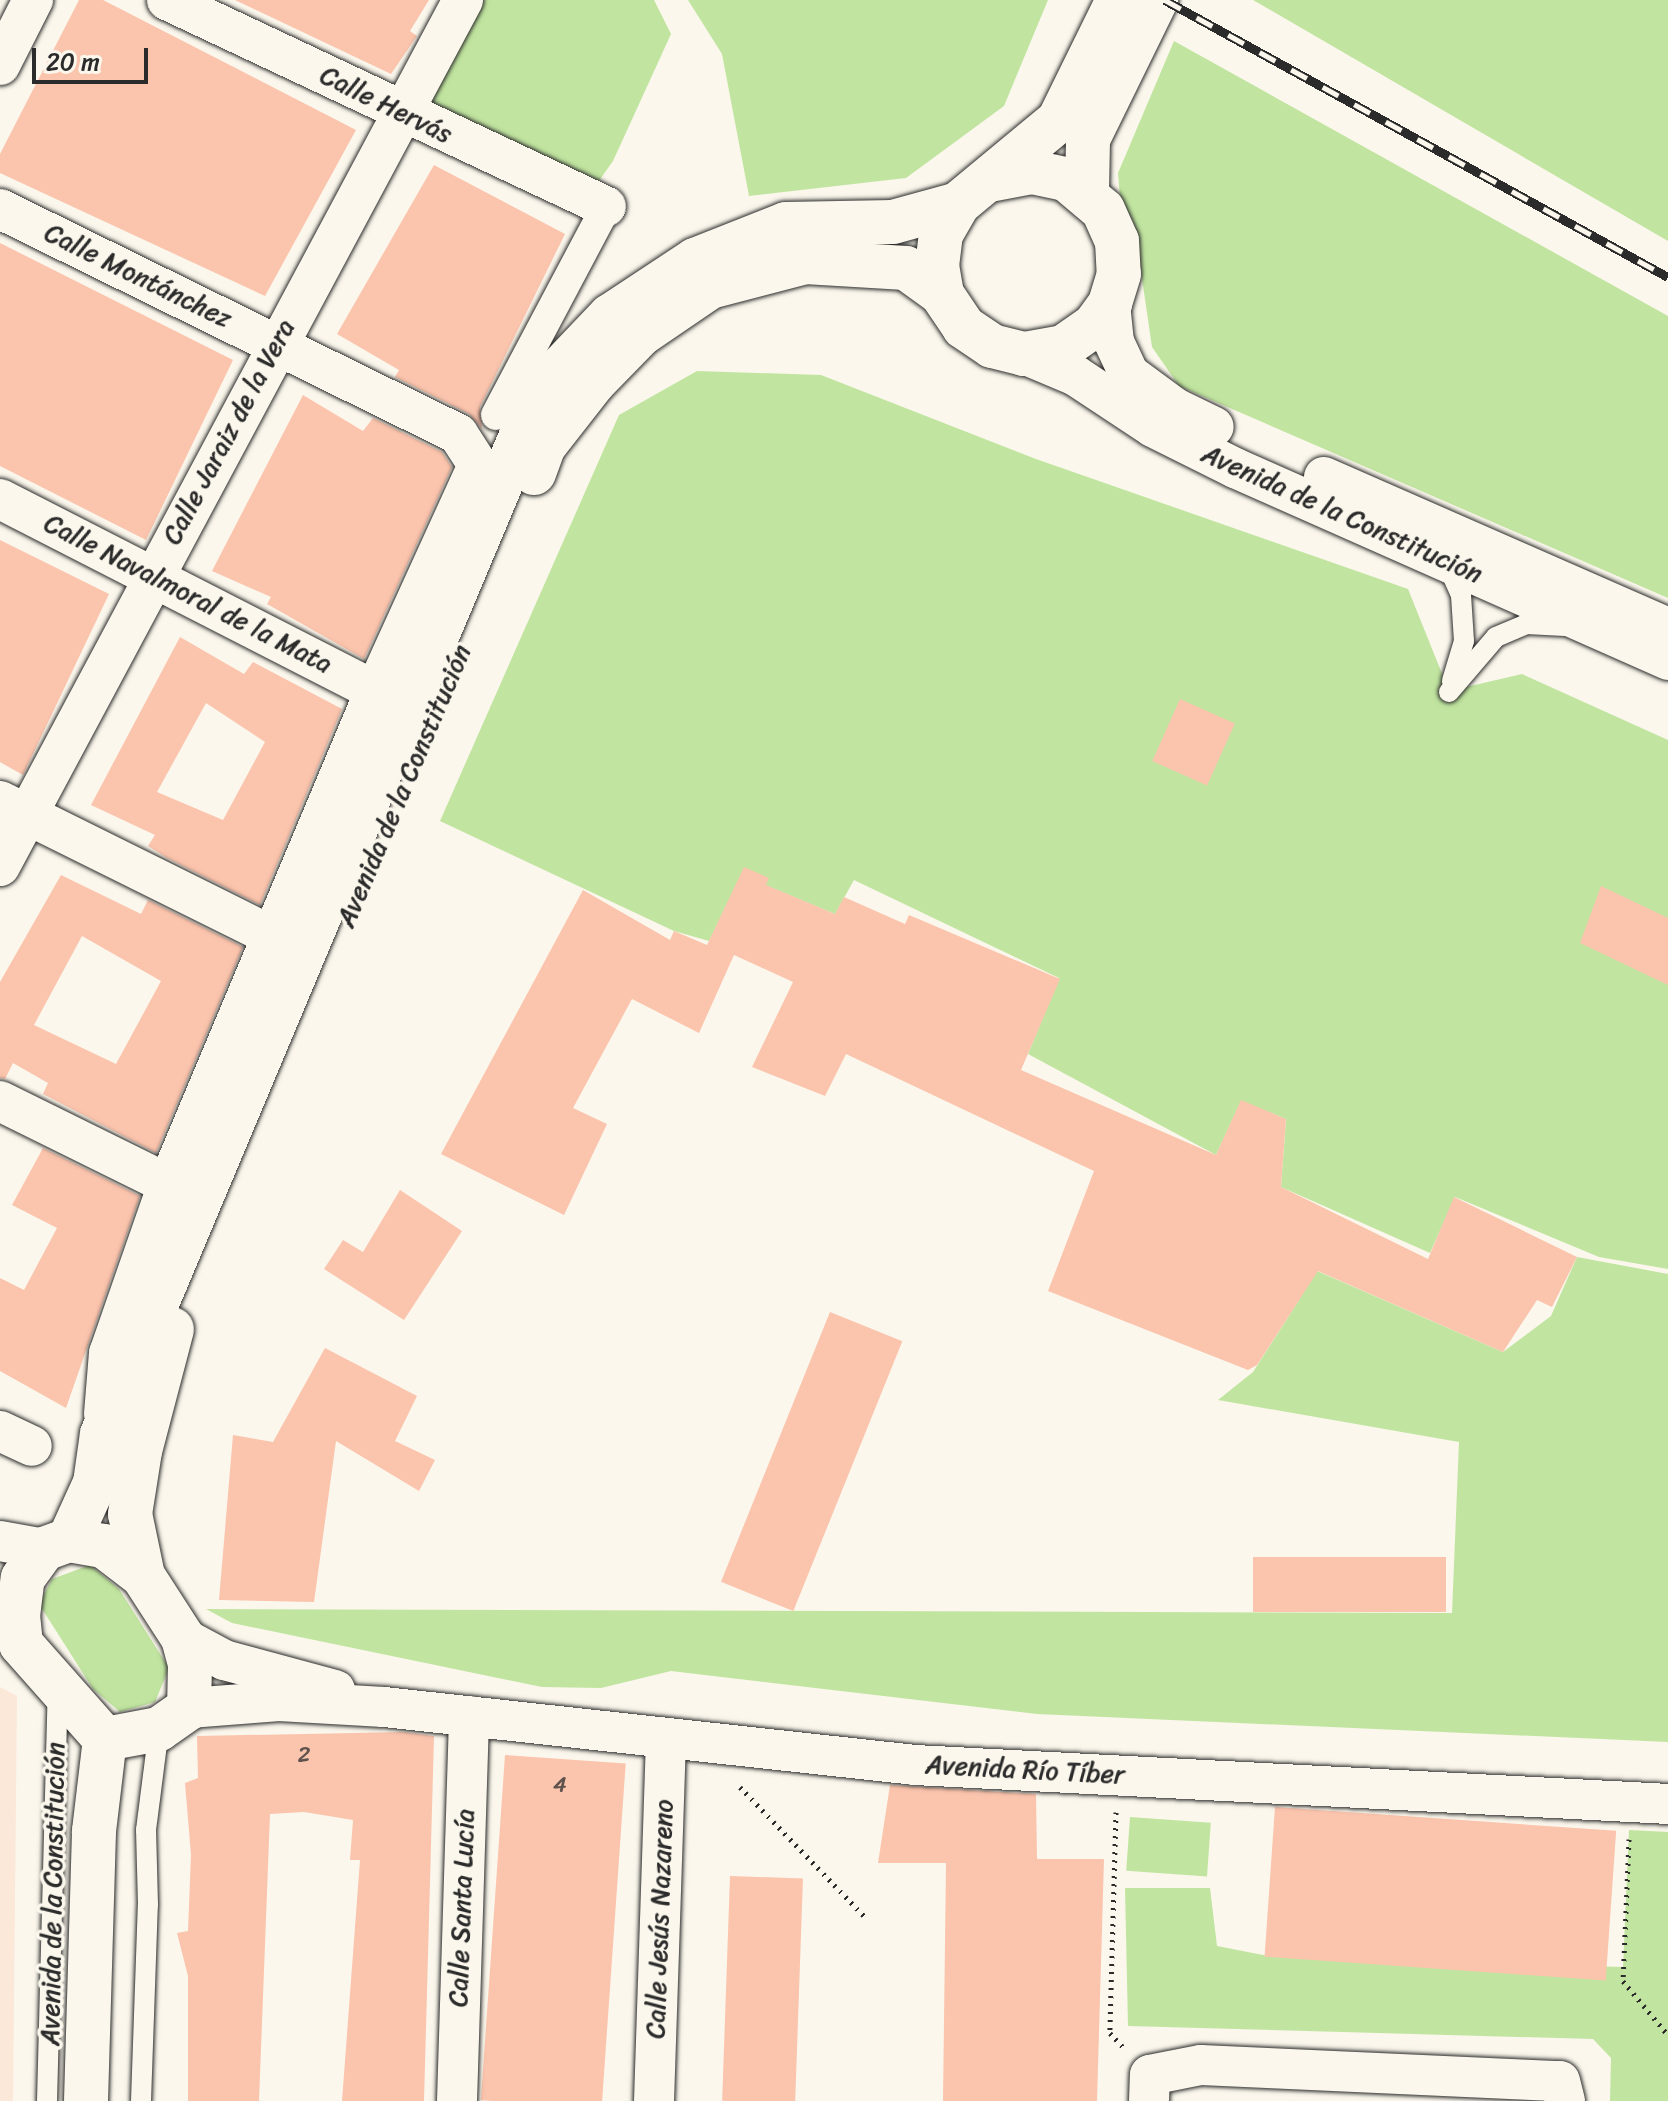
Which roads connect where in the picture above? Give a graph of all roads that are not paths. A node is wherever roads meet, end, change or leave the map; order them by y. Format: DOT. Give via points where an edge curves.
graph roads {
  1 [pos="33,0"];
  2 [pos="167,0"];
  3 [pos="463,0"];
  4 [pos="1118,0"];
  5 [pos="1156,0"];
  6 [pos="0,65"];
  7 [pos="405,115"];
  8 [pos="974,192"];
  9 [pos="1087,192"];
  10 [pos="606,207"];
  11 [pos="0,209"];
  12 [pos="942,294"];
  13 [pos="1110,304"];
  14 [pos="276,343"];
  15 [pos="1024,354"];
  16 [pos="496,415"];
  17 [pos="478,465"];
  18 [pos="0,499"];
  19 [pos="1447,562"];
  20 [pos="153,575"];
  21 [pos="1668,628"];
  22 [pos="1668,660"];
  23 [pos="1668,676"];
  24 [pos="375,691"];
  25 [pos="14,808"];
  26 [pos="0,866"];
  27 [pos="274,937"];
  28 [pos="0,1101"];
  29 [pos="168,1184"];
  30 [pos="102,1434"];
  31 [pos="0,1541"];
  32 [pos="57,1545"];
  33 [pos="143,1576"];
  34 [pos="183,1638"];
  35 [pos="11,1639"];
  36 [pos="58,1686"];
  37 [pos="384,1707"];
  38 [pos="469,1716"];
  39 [pos="174,1719"];
  40 [pos="666,1738"];
  41 [pos="105,1739"];
  42 [pos="1668,1804"];
  43 [pos="1201,2083"];
  44 [pos="1383,2087"];
  45 [pos="1150,2088"];
  46 [pos="47,2101"];
  47 [pos="86,2101"];
  48 [pos="141,2101"];
  49 [pos="457,2101"];
  50 [pos="654,2101"];
  51 [pos="1565,2101"];
  1 -- 6 [label="street"];
  2 -- 7 [label="street, Calle Hervás"];
  3 -- 7 [label="street, Calle Jaraiz de la Vera"];
  4 -- 8 [label="main road, Avenida de la Constitución" via="1059,120"];
  5 -- 9 [label="main road" via="1088,139"];
  7 -- 10 [label="street, Calle Hervás"];
  7 -- 14 [label="street, Calle Jaraiz de la Vera"];
  8 -- 9 [label="main road" via="1032,172 1066,179"];
  8 -- 12 [label="main road" via="941,234 937,266"];
  8 -- 30 [label="main road, Avenida de la Constitución" via="893,222 786,224 695,260 610,316 553,376 517,445"];
  9 -- 13 [label="main road" via="1103,210 1117,241 1119,274"];
  10 -- 16 [label="street"];
  11 -- 14 [label="street, Calle Montánchez"];
  12 -- 15 [label="main road" via="964,327 992,346"];
  12 -- 33 [label="main road, Avenida de la Constitución" via="906,268 805,262 710,287 641,334 594,382 544,446 416,763 164,1347 130,1514"];
  13 -- 15 [label="main road" via="1095,325 1064,347"];
  13 -- 21 [label="street, Avenida de la Constitución" via="1114,342 1129,374 1175,408"];
  14 -- 17 [label="street, Calle Montánchez" via="458,434"];
  14 -- 20 [label="street, Calle Jaraiz de la Vera"];
  15 -- 19 [label="street, Avenida de la Constitución" via="1076,376 1153,427"];
  17 -- 24 [label="street, Avenida de la Constitución"];
  18 -- 20 [label="street, Calle Navalmoral de la Mata"];
  19 -- 22 [label="street, Avenida de la Constitución"];
  19 -- 23 [label="lane" via="1461,595 1464,641 1449,692 1496,637 1526,624 1563,625"];
  20 -- 24 [label="street, Calle Navalmoral de la Mata"];
  20 -- 25 [label="street, Calle Jaraiz de la Vera"];
  24 -- 27 [label="street, Avenida de la Constitución"];
  25 -- 26 [label="street, Calle Jaraiz de la Vera"];
  25 -- 27 [label="street"];
  27 -- 29 [label="street, Avenida de la Constitución"];
  28 -- 29 [label="street"];
  29 -- 30 [label="street, Avenida de la Constitución" via="109,1353"];
  30 -- 32 [label="main road, Avenida de la Constitución" via="95,1483"];
  31 -- 32 [label="street"];
  32 -- 33 [label="main road" via="104,1546"];
  32 -- 35 [label="main road" via="23,1578"];
  33 -- 34 [label="main road"];
  34 -- 37 [label="street, Avenida Río Tíber" via="224,1660"];
  34 -- 39 [label="main road" via="190,1665"];
  35 -- 36 [label="main road"];
  36 -- 41 [label="main road"];
  36 -- 46 [label="lane, Avenida de la Constitución"];
  37 -- 38 [label="street, Avenida Río Tíber"];
  37 -- 39 [label="street, Avenida Río Tíber" via="279,1701"];
  38 -- 40 [label="street, Avenida Río Tíber"];
  38 -- 49 [label="street, Calle Santa Lucía"];
  39 -- 41 [label="main road"];
  39 -- 48 [label="lane" via="146,1830"];
  40 -- 42 [label="street, Avenida Río Tíber" via="915,1765"];
  40 -- 50 [label="street, Calle Jesús Nazareno"];
  41 -- 47 [label="main road, Avenida de la Constitución" via="94,1831"];
  43 -- 44 [label="street"];
  43 -- 45 [label="street"];
  44 -- 51 [label="street" via="1560,2081"];
}
